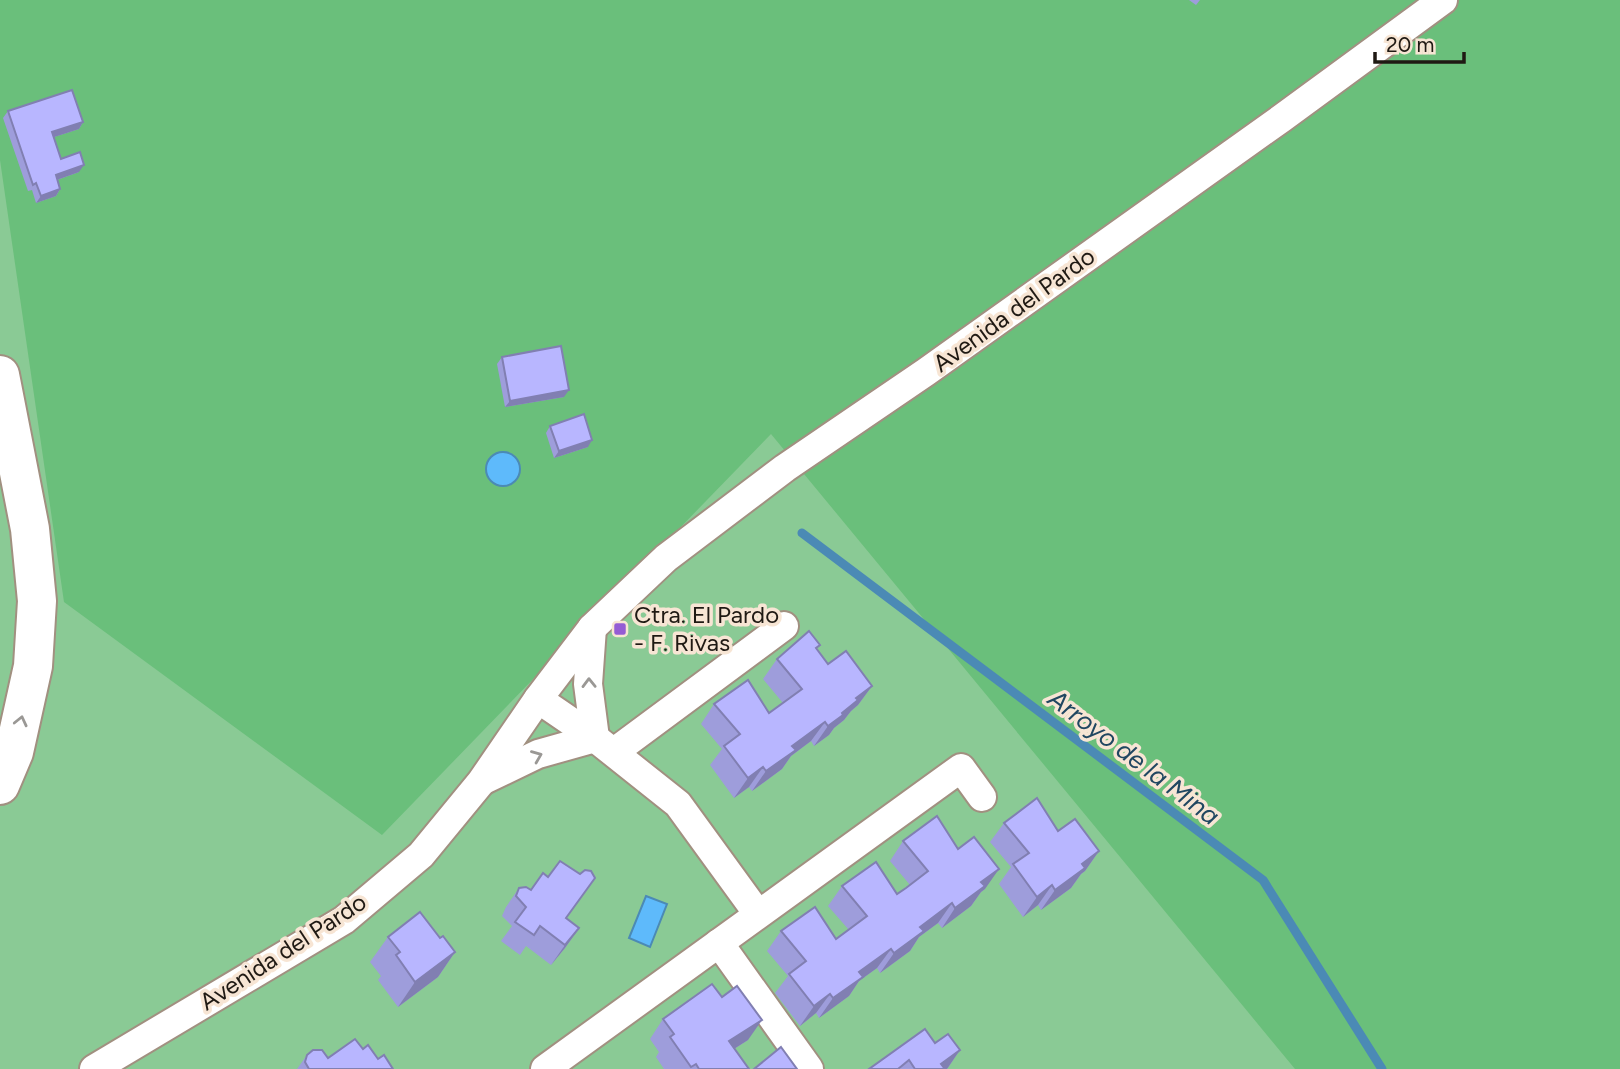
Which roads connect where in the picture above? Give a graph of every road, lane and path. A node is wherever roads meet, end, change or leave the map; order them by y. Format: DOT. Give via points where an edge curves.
graph roads {
  1 [pos="1443,0"];
  2 [pos="0,374"];
  3 [pos="30,528"];
  4 [pos="783,626"];
  5 [pos="593,628"];
  6 [pos="0,698"];
  7 [pos="537,699"];
  8 [pos="604,745"];
  9 [pos="481,782"];
  10 [pos="0,785"];
  11 [pos="982,797"];
  12 [pos="758,914"];
  13 [pos="719,943"];
  14 [pos="94,1069"];
  15 [pos="545,1069"];
  16 [pos="809,1069"];
  1 -- 5 [label="street, Avenida del Pardo" via="785,468 666,558"];
  2 -- 3 [label="main road"];
  3 -- 6 [label="main road" via="13,657"];
  10 -- 3 [label="main road, one-way" via="14,752 33,666 37,601"];
  4 -- 8 [label="street"];
  5 -- 7 [label="street, Avenida del Pardo"];
  8 -- 5 [label="street, one-way" via="588,684"];
  7 -- 8 [label="street"];
  7 -- 9 [label="street, Avenida del Pardo"];
  9 -- 8 [label="street, Avenida del Pardo, one-way" via="538,754"];
  8 -- 12 [label="street" via="678,804"];
  9 -- 14 [label="street, Avenida del Pardo" via="421,855 344,920"];
  11 -- 12 [label="street" via="961,768"];
  12 -- 13 [label="street"];
  13 -- 15 [label="street"];
  13 -- 16 [label="street"];
}
